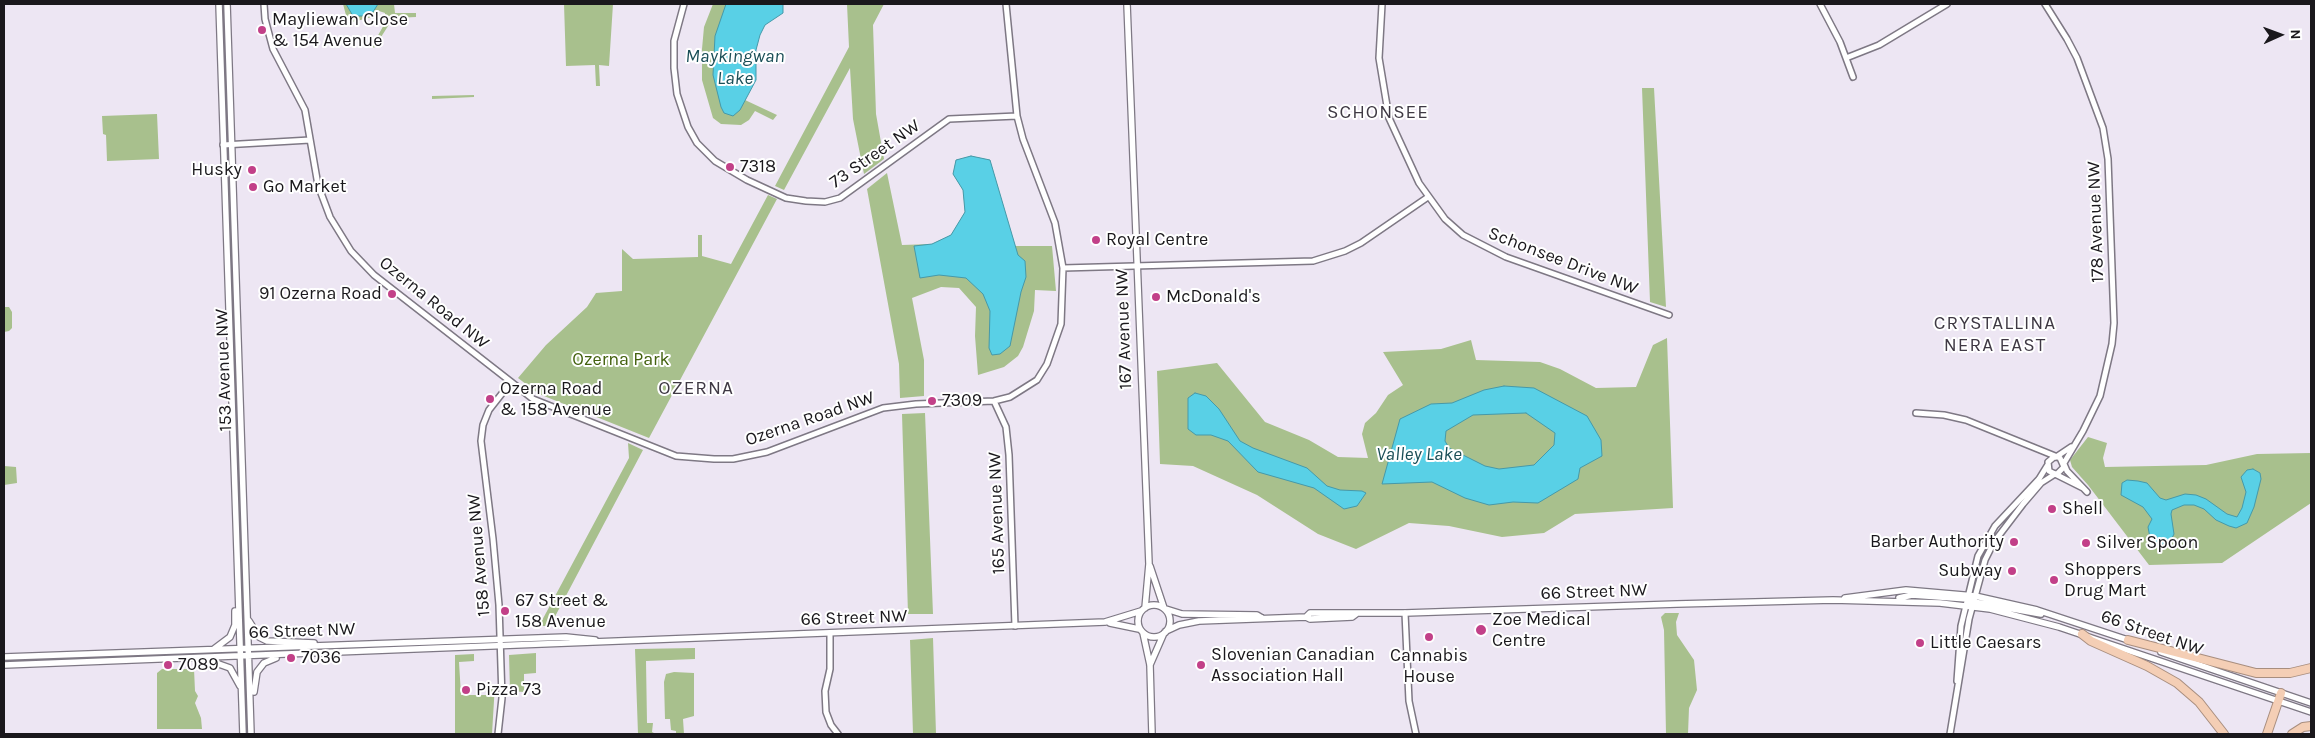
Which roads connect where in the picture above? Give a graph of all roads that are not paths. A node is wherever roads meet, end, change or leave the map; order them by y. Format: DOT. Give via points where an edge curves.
graph roads {
  1 [pos="219,4"];
  2 [pos="227,4"];
  3 [pos="264,4"];
  4 [pos="684,4"];
  5 [pos="1006,4"];
  6 [pos="1127,4"];
  7 [pos="1382,4"];
  8 [pos="1820,4"];
  9 [pos="1947,4"];
  10 [pos="2045,4"];
  11 [pos="1846,58"];
  12 [pos="1853,78"];
  13 [pos="1017,116"];
  14 [pos="310,140"];
  15 [pos="231,144"];
  16 [pos="223,145"];
  17 [pos="1428,197"];
  18 [pos="1136,266"];
  19 [pos="1063,268"];
  20 [pos="1669,315"];
  21 [pos="511,382"];
  22 [pos="994,401"];
  23 [pos="1916,413"];
  24 [pos="2073,445"];
  25 [pos="2039,451"];
  26 [pos="2055,457"];
  27 [pos="2064,464"];
  28 [pos="2047,465"];
  29 [pos="2056,474"];
  30 [pos="2083,488"];
  31 [pos="2087,492"];
  32 [pos="238,564"];
  33 [pos="1150,564"];
  34 [pos="1833,600"];
  35 [pos="1966,600"];
  36 [pos="1974,601"];
  37 [pos="1165,608"];
  38 [pos="1143,609"];
  39 [pos="248,611"];
  40 [pos="1405,613"];
  41 [pos="1262,618"];
  42 [pos="1108,622"];
  43 [pos="1015,626"];
  44 [pos="1141,631"];
  45 [pos="1165,632"];
  46 [pos="830,633"];
  47 [pos="2082,634"];
  48 [pos="500,639"];
  49 [pos="2128,640"];
  50 [pos="602,642"];
  51 [pos="336,645"];
  52 [pos="500,647"];
  53 [pos="249,648"];
  54 [pos="241,649"];
  55 [pos="209,650"];
  56 [pos="285,655"];
  57 [pos="4,657"];
  58 [pos="241,657"];
  59 [pos="249,657"];
  60 [pos="187,659"];
  61 [pos="4,665"];
  62 [pos="1150,665"];
  63 [pos="2311,668"];
  64 [pos="1957,683"];
  65 [pos="242,694"];
  66 [pos="2280,697"];
  67 [pos="2311,704"];
  68 [pos="2311,712"];
  69 [pos="2311,726"];
  70 [pos="243,734"];
  71 [pos="252,734"];
  72 [pos="498,734"];
  73 [pos="838,734"];
  74 [pos="1152,734"];
  75 [pos="1416,734"];
  76 [pos="1950,734"];
  77 [pos="2224,734"];
  78 [pos="2267,734"];
  79 [pos="2292,734"];
  1 -- 16 [label="main road, 153 Avenue NW"];
  2 -- 15 [label="main road, 153 Avenue NW"];
  3 -- 14 [label="street, Ozerna Road NW" via="272,49 303,105"];
  4 -- 13 [label="street, 73 Street NW" via="674,41 674,68 677,94 692,136 723,166 786,198 825,202 840,198 950,120"];
  5 -- 13 [label="street, Ozerna Road NW"];
  6 -- 18 [label="main road, 167 Avenue NW"];
  7 -- 17 [label="street, Schonsee Drive NW" via="1379,58 1385,105 1394,133"];
  8 -- 11 [label="street"];
  9 -- 11 [label="street" via="1879,45"];
  10 -- 24 [label="street, 178 Avenue NW" via="2077,58 2103,128 2108,159 2112,344 2100,396"];
  11 -- 12 [label="street"];
  13 -- 19 [label="street, Ozerna Road NW" via="1055,223"];
  14 -- 15 [label="street"];
  14 -- 21 [label="street, Ozerna Road NW" via="318,185 330,217 351,251 374,275"];
  15 -- 16 [label="street"];
  15 -- 39 [label="main road, 153 Avenue NW"];
  16 -- 32 [label="main road, 153 Avenue NW"];
  17 -- 18 [label="street" via="1361,243 1321,259"];
  17 -- 20 [label="street, Schonsee Drive NW" via="1450,225 1478,244 1538,270"];
  18 -- 19 [label="street"];
  18 -- 33 [label="main road, 167 Avenue NW"];
  19 -- 22 [label="street, Ozerna Road NW" via="1061,324 1047,364 1037,380 1010,398"];
  21 -- 22 [label="street, Ozerna Road NW" via="533,399 668,453 714,459 767,452 882,408"];
  21 -- 48 [label="street, 158 Avenue NW" via="489,410 481,441 494,544"];
  22 -- 43 [label="street, 165 Avenue NW" via="1006,427 1009,455"];
  23 -- 25 [label="street" via="1966,420"];
  24 -- 26 [label="street, 178 Avenue NW"];
  24 -- 27 [label="street, 178 Avenue NW"];
  25 -- 26 [label="street"];
  25 -- 28 [label="street"];
  26 -- 27 [label="street" via="2062,459"];
  26 -- 28 [label="street" via="2050,458"];
  27 -- 29 [label="street" via="2062,472"];
  27 -- 30 [label="street"];
  28 -- 29 [label="street" via="2049,471"];
  28 -- 35 [label="street" via="2039,479 1989,535 1978,556"];
  29 -- 30 [label="street"];
  29 -- 36 [label="street" via="2041,483 1994,542 1982,569"];
  30 -- 31 [label="street"];
  32 -- 54 [label="main road, 153 Avenue NW"];
  32 -- 55 [label="main road" via="233,632 225,642"];
  33 -- 37 [label="main road, 167 Avenue NW"];
  33 -- 38 [label="main road, 167 Avenue NW"];
  34 -- 35 [label="main road, 66 Street NW"];
  34 -- 35 [label="main road, 66 Street NW" via="1906,590"];
  34 -- 40 [label="main road, 66 Street NW"];
  35 -- 36 [label="main road, 66 Street NW"];
  35 -- 36 [label="main road, 66 Street NW"];
  35 -- 64 [label="street" via="1959,641"];
  36 -- 47 [label="main road, 66 Street NW"];
  36 -- 49 [label="main road, 66 Street NW" via="2027,607"];
  36 -- 64 [label="street"];
  37 -- 38 [label="main road" via="1156,605"];
  37 -- 41 [label="main road, 66 Street NW" via="1182,614 1257,615"];
  37 -- 45 [label="main road" via="1170,620"];
  38 -- 42 [label="main road, 66 Street NW"];
  38 -- 44 [label="main road" via="1138,619"];
  39 -- 51 [label="main road" via="252,629 267,641"];
  39 -- 53 [label="main road, 153 Avenue NW"];
  40 -- 41 [label="main road, 66 Street NW" via="1310,619"];
  40 -- 75 [label="street" via="1409,701"];
  41 -- 45 [label="main road, 66 Street NW" via="1199,621"];
  42 -- 43 [label="main road, 66 Street NW"];
  42 -- 44 [label="main road, 66 Street NW"];
  43 -- 46 [label="main road, 66 Street NW"];
  44 -- 45 [label="main road" via="1155,637"];
  44 -- 62 [label="main road"];
  45 -- 62 [label="main road"];
  46 -- 50 [label="main road, 66 Street NW"];
  46 -- 73 [label="street" via="826,712"];
  47 -- 66 [label="main road, 66 Street NW"];
  47 -- 77 [label="highway" via="2177,683 2199,702"];
  48 -- 50 [label="main road, 66 Street NW" via="566,637"];
  48 -- 51 [label="main road, 66 Street NW"];
  48 -- 52 [label="street, 158 Avenue NW"];
  49 -- 63 [label="highway" via="2256,673"];
  49 -- 66 [label="main road, 66 Street NW"];
  50 -- 52 [label="main road, 66 Street NW"];
  51 -- 53 [label="main road, 66 Street NW"];
  52 -- 56 [label="main road, 66 Street NW"];
  52 -- 72 [label="street, 158 Avenue NW" via="502,698"];
  53 -- 54 [label="main road, 66 Street NW"];
  53 -- 59 [label="main road, 153 Avenue NW"];
  54 -- 55 [label="main road, 66 Street NW"];
  54 -- 58 [label="main road, 153 Avenue NW"];
  55 -- 57 [label="main road, 66 Street NW"];
  56 -- 59 [label="main road, 66 Street NW"];
  56 -- 71 [label="main road" via="264,663 255,676"];
  58 -- 59 [label="main road, 66 Street NW"];
  58 -- 60 [label="main road, 66 Street NW"];
  58 -- 65 [label="main road, 153 Avenue NW"];
  59 -- 71 [label="main road, 153 Avenue NW"];
  60 -- 61 [label="main road, 66 Street NW"];
  60 -- 65 [label="main road" via="216,662 230,668 239,681"];
  62 -- 74 [label="main road"];
  64 -- 76 [label="street"];
  65 -- 70 [label="main road, 153 Avenue NW"];
  66 -- 67 [label="main road, 66 Street NW"];
  66 -- 68 [label="main road, 66 Street NW"];
  66 -- 78 [label="highway"];
  69 -- 79 [label="highway"];
}
